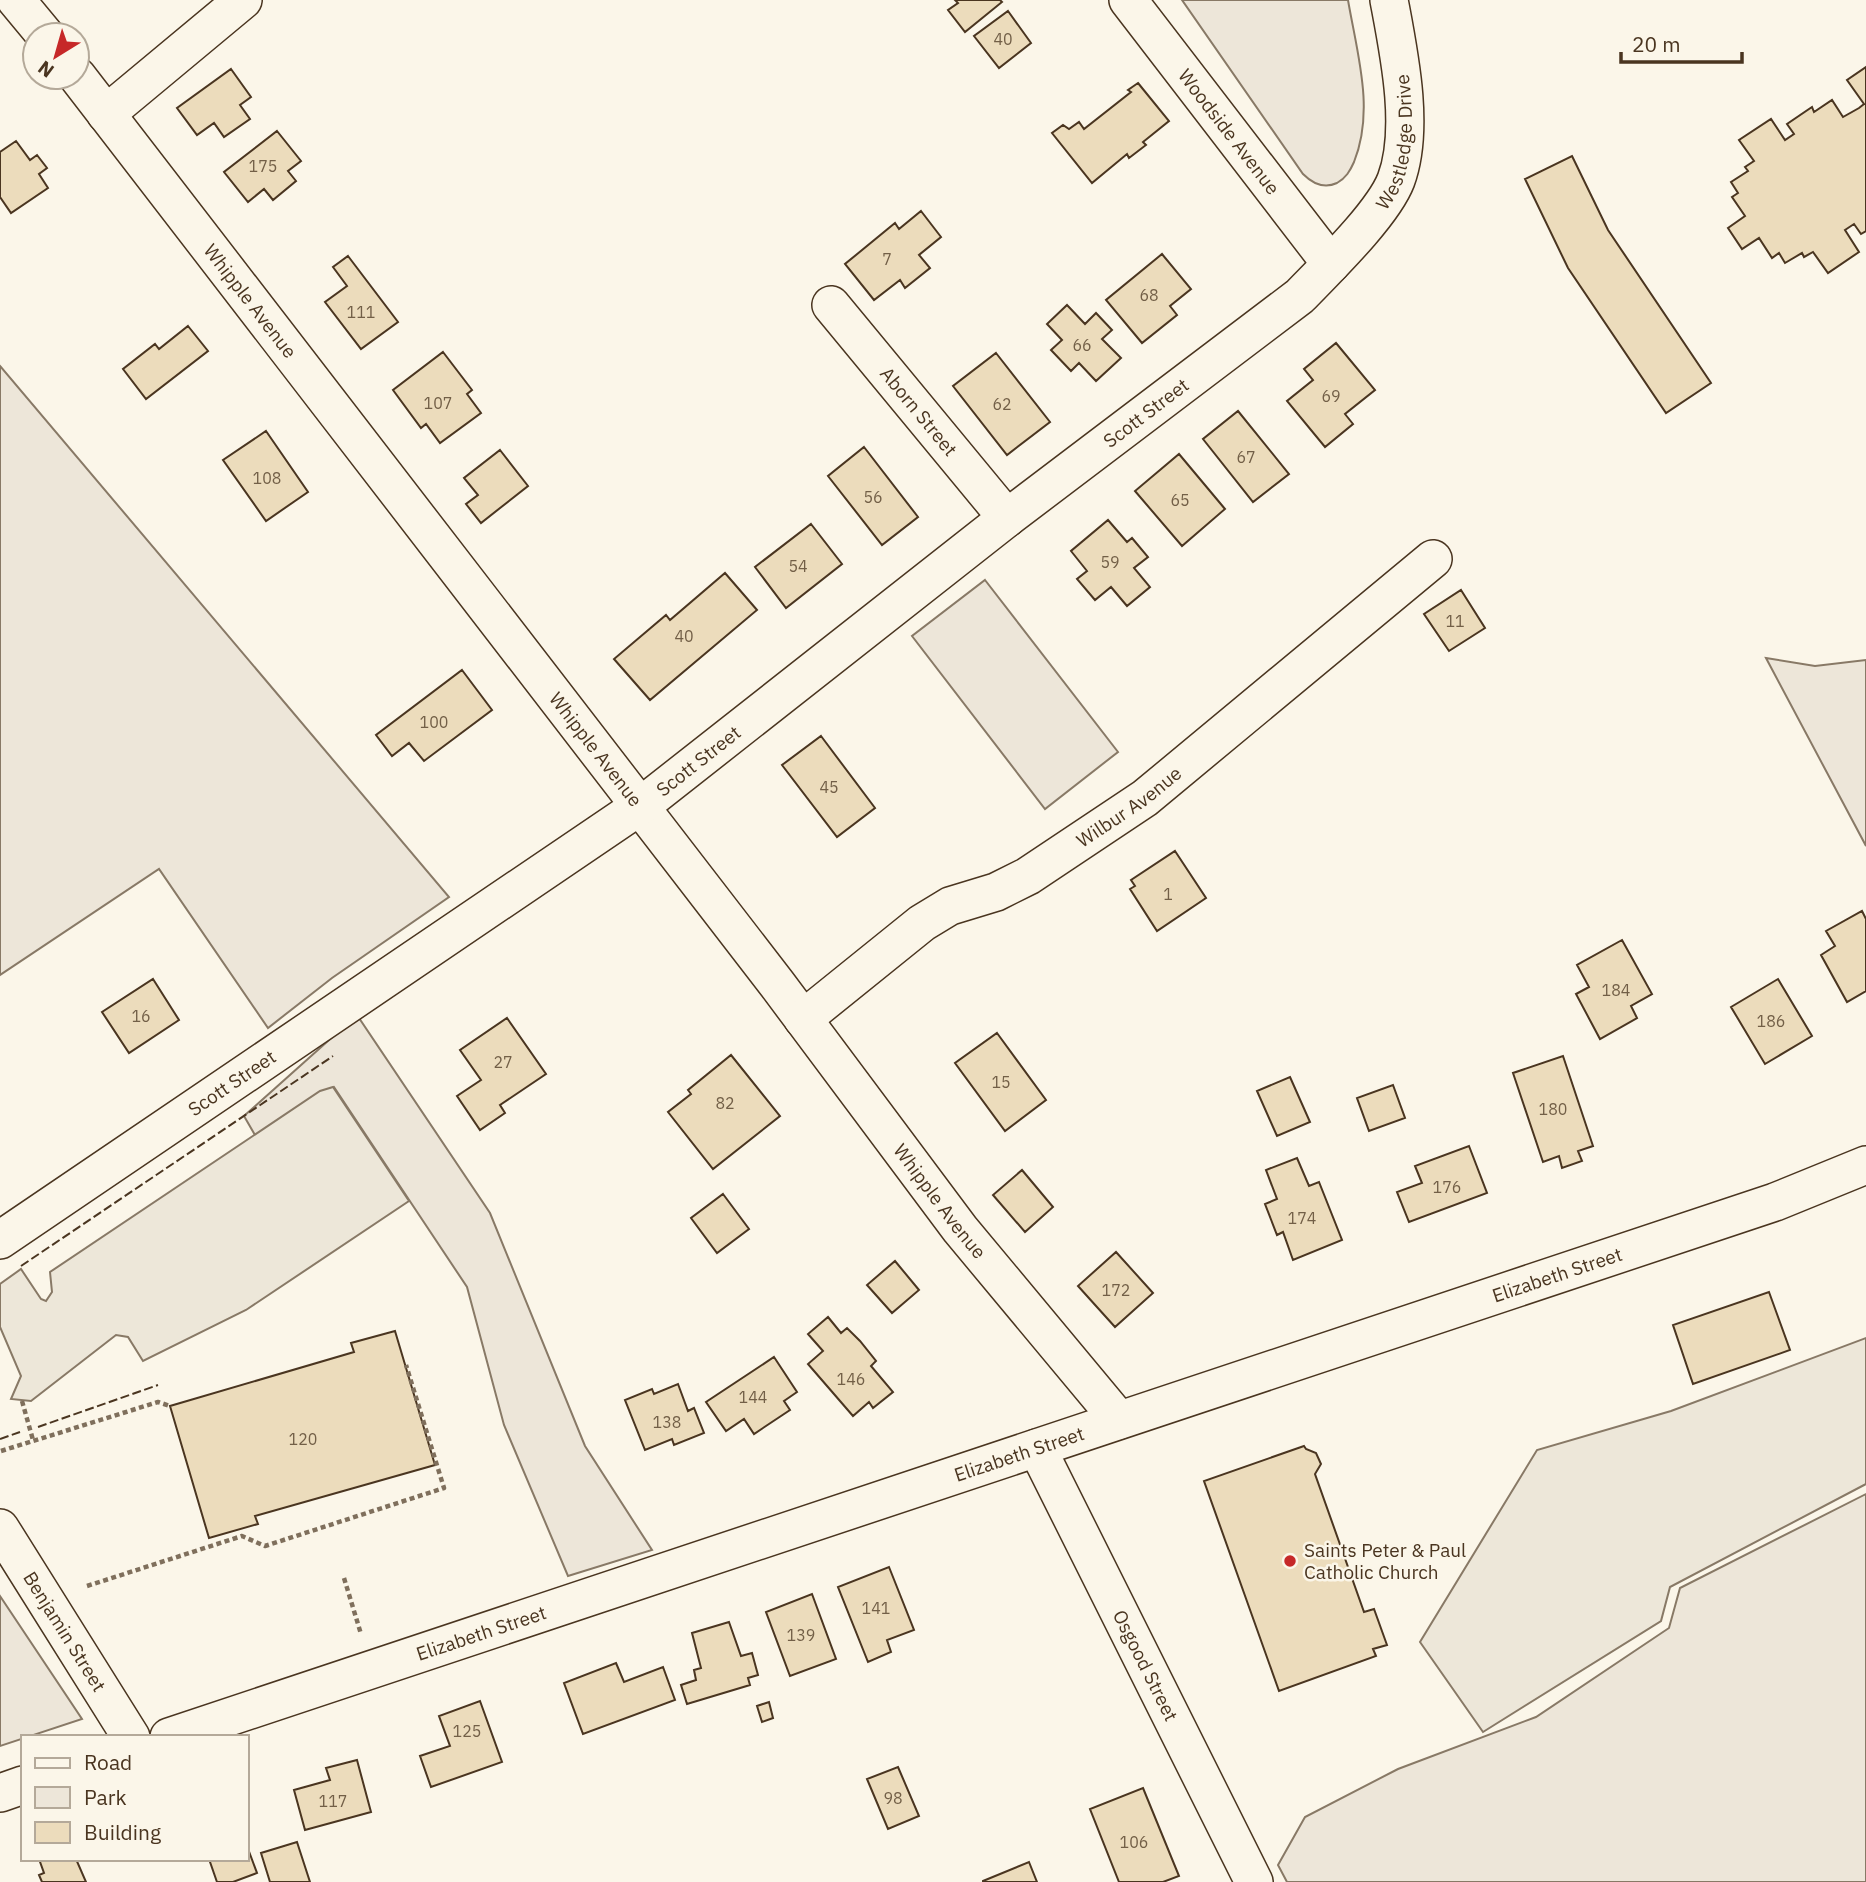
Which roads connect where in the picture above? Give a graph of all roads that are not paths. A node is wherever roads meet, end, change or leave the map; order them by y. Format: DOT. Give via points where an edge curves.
graph roads {
  1 [pos="16,0"];
  2 [pos="243,0"];
  3 [pos="1128,0"];
  4 [pos="1389,0"];
  5 [pos="33,21"];
  6 [pos="88,91"];
  7 [pos="106,114"];
  8 [pos="1331,264"];
  9 [pos="831,305"];
  10 [pos="1007,518"];
  11 [pos="1433,559"];
  12 [pos="640,807"];
  13 [pos="803,1019"];
  14 [pos="1866,1165"];
  15 [pos="0,1240"];
  16 [pos="1119,1420"];
  17 [pos="1037,1448"];
  18 [pos="0,1528"];
  19 [pos="130,1735"];
  20 [pos="175,1735"];
  21 [pos="21,1786"];
  22 [pos="0,1793"];
  23 [pos="1254,1882"];
  1 -- 5 [label="street"];
  2 -- 7 [label="street"];
  3 -- 8 [label="street, Woodside Avenue"];
  4 -- 8 [label="street, Westledge Drive" via="1404,113 1399,166 1382,204"];
  6 -- 7 [label="street, Whipple Avenue"];
  7 -- 12 [label="street, Whipple Avenue"];
  8 -- 10 [label="street, Scott Street" via="1300,296"];
  9 -- 10 [label="street, Aborn Street"];
  10 -- 12 [label="street, Scott Street"];
  11 -- 13 [label="street, Wilbur Avenue" via="1145,798 1028,876 950,906 922,923"];
  12 -- 13 [label="street, Whipple Avenue"];
  12 -- 15 [label="street, Scott Street"];
  13 -- 16 [label="street, Whipple Avenue" via="960,1229"];
  14 -- 16 [label="street, Elizabeth Street" via="1775,1202"];
  16 -- 17 [label="street, Elizabeth Street"];
  17 -- 20 [label="street, Elizabeth Street"];
  17 -- 23 [label="street, Osgood Street"];
  18 -- 19 [label="street, Benjamin Street"];
  21 -- 22 [label="street"];
}
